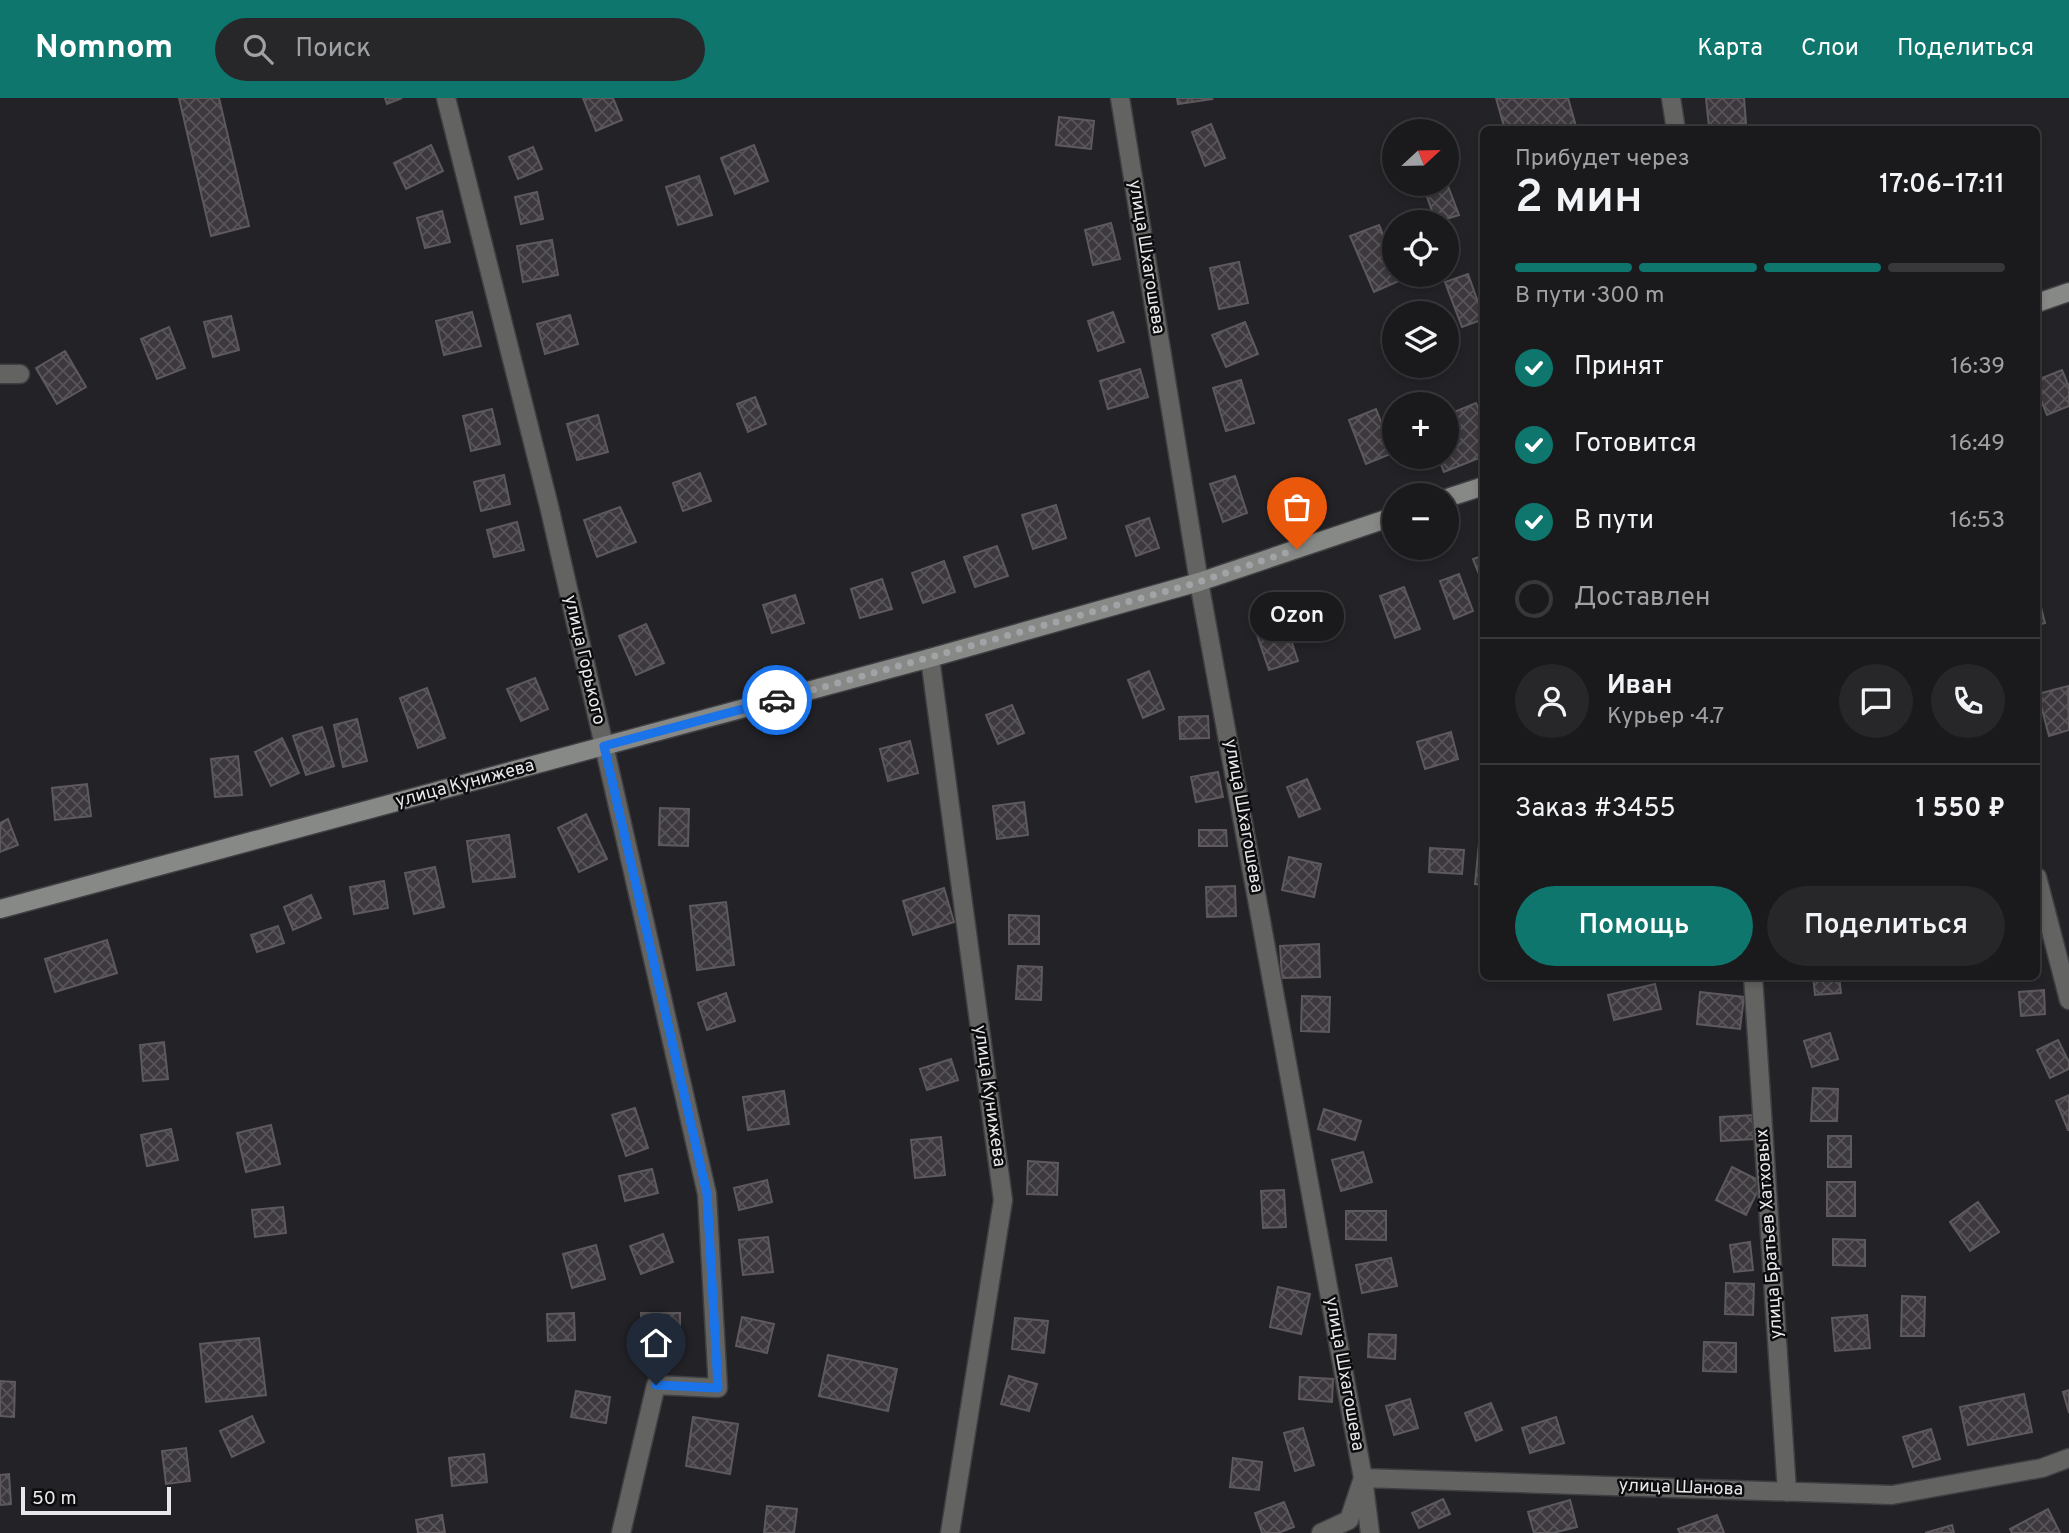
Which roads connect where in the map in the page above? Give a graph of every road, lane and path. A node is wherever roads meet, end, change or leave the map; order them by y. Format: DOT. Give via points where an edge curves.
graph roads {
  1 [pos="446,98"];
  2 [pos="1120,98"];
  3 [pos="1671,98"];
  4 [pos="1675,126"];
  5 [pos="2069,292"];
  6 [pos="2040,302"];
  7 [pos="0,374"];
  8 [pos="20,374"];
  9 [pos="1480,487"];
  10 [pos="1459,494"];
  11 [pos="1382,520"];
  12 [pos="1199,582"];
  13 [pos="930,658"];
  14 [pos="604,746"];
  15 [pos="2040,889"];
  16 [pos="0,909"];
  17 [pos="1753,980"];
  18 [pos="2069,1000"];
  19 [pos="2069,1458"];
  20 [pos="1363,1478"];
  21 [pos="1787,1492"];
  22 [pos="621,1533"];
  23 [pos="950,1533"];
  24 [pos="1321,1533"];
  25 [pos="1370,1533"];
  1 -- 14 [label="street, улица Горького"];
  2 -- 12 [label="street, улица Шхагошева"];
  3 -- 4 [label="street"];
  5 -- 6 [label="street"];
  7 -- 8 [label="street"];
  9 -- 10 [label="street"];
  11 -- 12 [label="street, улица Кунижева"];
  12 -- 13 [label="street, улица Кунижева"];
  12 -- 20 [label="street, улица Шхагошева"];
  13 -- 14 [label="street, улица Кунижева"];
  13 -- 23 [label="street, улица Кунижева" via="1003,1200"];
  14 -- 16 [label="street, улица Кунижева"];
  14 -- 22 [label="street, улица Горького" via="707,1194 718,1388 656,1385"];
  15 -- 18 [label="street"];
  17 -- 21 [label="street, улица Братьев Хатховых"];
  19 -- 21 [label="street, улица Шанова" via="2042,1468 1892,1495"];
  20 -- 21 [label="street, улица Шанова"];
  20 -- 24 [label="street" via="1349,1520"];
  20 -- 25 [label="street, улица Шхагошева"];
}
